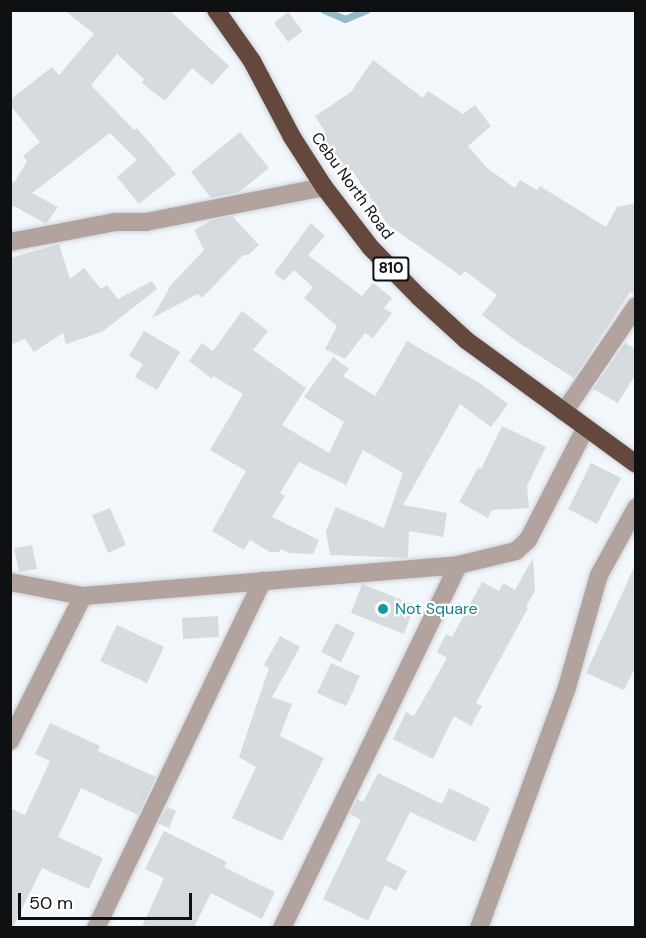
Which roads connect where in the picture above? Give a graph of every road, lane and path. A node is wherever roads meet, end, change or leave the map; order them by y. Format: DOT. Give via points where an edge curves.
graph roads {
  1 [pos="216,10"];
  2 [pos="324,187"];
  3 [pos="10,242"];
  4 [pos="636,306"];
  5 [pos="564,412"];
  6 [pos="585,429"];
  7 [pos="636,464"];
  8 [pos="636,508"];
  9 [pos="458,565"];
  10 [pos="262,581"];
  11 [pos="10,582"];
  12 [pos="83,596"];
  13 [pos="10,741"];
  14 [pos="96,927"];
  15 [pos="282,927"];
  16 [pos="479,927"];
  1 -- 2 [label="highway, Cebu North Road / 810" via="252,62"];
  2 -- 3 [label="street" via="146,222 117,222"];
  2 -- 5 [label="highway, Cebu North Road / 810" via="371,248 419,297 466,340"];
  4 -- 5 [label="street"];
  5 -- 6 [label="highway, Cebu North Road / 810"];
  6 -- 7 [label="highway, Cebu North Road / 810"];
  6 -- 9 [label="street" via="528,540 516,551"];
  8 -- 16 [label="street" via="599,575 567,687"];
  9 -- 10 [label="street"];
  9 -- 15 [label="street"];
  10 -- 12 [label="street"];
  10 -- 14 [label="street"];
  11 -- 12 [label="street"];
  12 -- 13 [label="street"];
}
